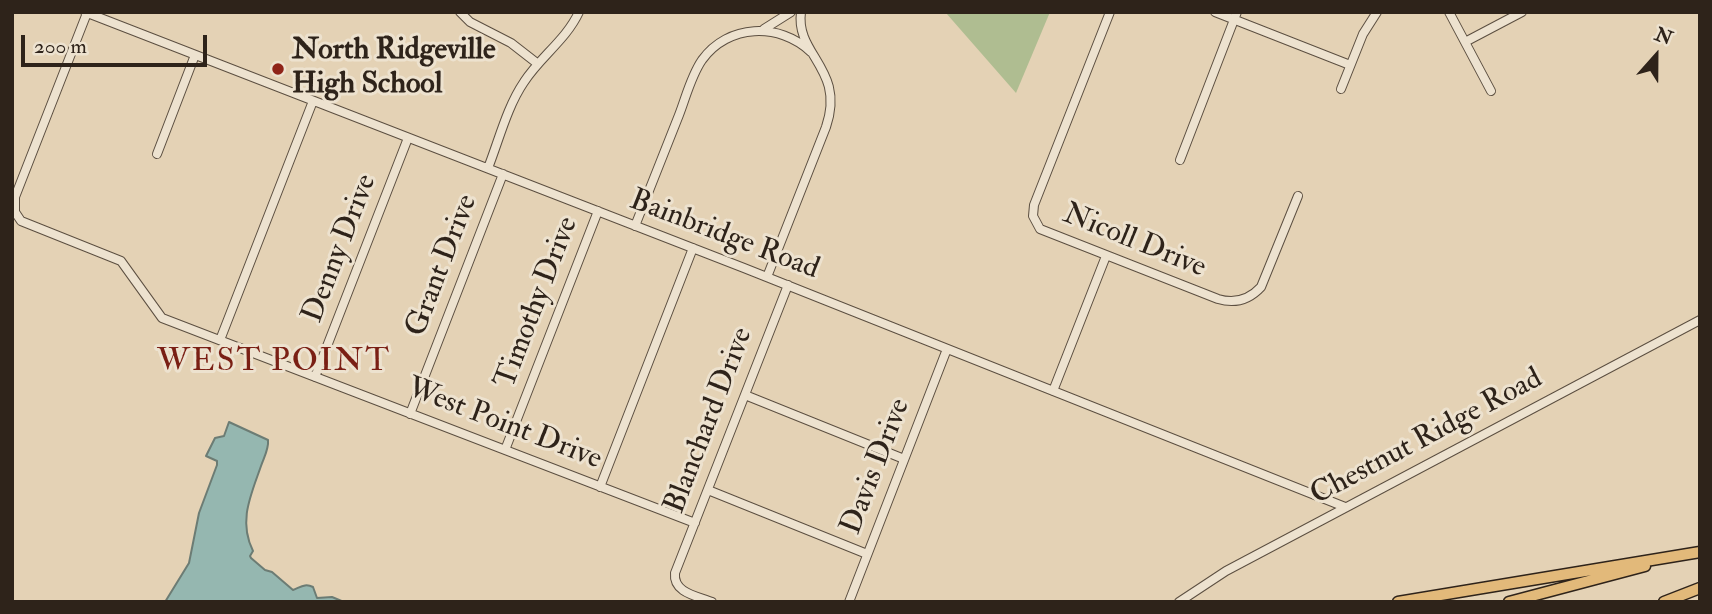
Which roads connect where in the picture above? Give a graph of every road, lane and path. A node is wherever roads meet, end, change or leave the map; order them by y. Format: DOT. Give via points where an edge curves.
graph roads {
  1 [pos="460,12"];
  2 [pos="579,12"];
  3 [pos="791,12"];
  4 [pos="800,12"];
  5 [pos="1110,12"];
  6 [pos="1215,12"];
  7 [pos="1377,12"];
  8 [pos="1449,12"];
  9 [pos="1521,12"];
  10 [pos="86,13"];
  11 [pos="1236,16"];
  12 [pos="762,30"];
  13 [pos="1465,42"];
  14 [pos="811,52"];
  15 [pos="195,55"];
  16 [pos="538,64"];
  17 [pos="1350,65"];
  18 [pos="1341,89"];
  19 [pos="1491,91"];
  20 [pos="313,101"];
  21 [pos="408,138"];
  22 [pos="157,154"];
  23 [pos="1180,160"];
  24 [pos="488,168"];
  25 [pos="503,174"];
  26 [pos="1298,196"];
  27 [pos="598,211"];
  28 [pos="635,226"];
  29 [pos="693,248"];
  30 [pos="1106,256"];
  31 [pos="767,277"];
  32 [pos="788,285"];
  33 [pos="1700,320"];
  34 [pos="220,340"];
  35 [pos="947,349"];
  36 [pos="315,377"];
  37 [pos="1053,391"];
  38 [pos="745,396"];
  39 [pos="410,414"];
  40 [pos="505,450"];
  41 [pos="904,459"];
  42 [pos="600,487"];
  43 [pos="708,490"];
  44 [pos="1345,507"];
  45 [pos="695,523"];
  46 [pos="1699,552"];
  47 [pos="867,554"];
  48 [pos="1700,588"];
  49 [pos="712,602"];
  50 [pos="849,602"];
  51 [pos="1179,602"];
  52 [pos="1398,602"];
  53 [pos="1508,602"];
  54 [pos="1664,602"];
  1 -- 16 [label="street"];
  2 -- 16 [label="street"];
  3 -- 12 [label="street"];
  4 -- 14 [label="street" via="799,24"];
  5 -- 30 [label="street, Nicoll Drive" via="1033,211 1040,229"];
  6 -- 11 [label="street"];
  7 -- 17 [label="street"];
  8 -- 13 [label="street"];
  9 -- 13 [label="street"];
  10 -- 15 [label="street, Bainbridge Road"];
  10 -- 34 [label="street, West Point Drive" via="15,197 15,212 25,224 121,261 162,317"];
  11 -- 17 [label="street"];
  11 -- 23 [label="street"];
  12 -- 14 [label="street" via="786,35"];
  12 -- 28 [label="street" via="726,39 700,64"];
  13 -- 19 [label="street"];
  14 -- 31 [label="street" via="827,79 829,115"];
  15 -- 20 [label="street, Bainbridge Road"];
  15 -- 22 [label="street"];
  16 -- 24 [label="street" via="516,97"];
  17 -- 18 [label="street"];
  20 -- 21 [label="street, Bainbridge Road"];
  20 -- 34 [label="street"];
  21 -- 24 [label="street, Bainbridge Road"];
  21 -- 36 [label="street, Denny Drive"];
  24 -- 25 [label="street, Bainbridge Road"];
  25 -- 27 [label="street, Bainbridge Road"];
  25 -- 39 [label="street, Grant Drive"];
  26 -- 30 [label="street, Nicoll Drive" via="1265,279 1251,296 1240,301 1224,301"];
  27 -- 28 [label="street, Bainbridge Road"];
  27 -- 40 [label="street, Timothy Drive"];
  28 -- 29 [label="street, Bainbridge Road"];
  29 -- 31 [label="street, Bainbridge Road"];
  29 -- 42 [label="street"];
  30 -- 37 [label="street"];
  31 -- 32 [label="street, Bainbridge Road"];
  32 -- 35 [label="street, Bainbridge Road"];
  32 -- 38 [label="street, Blanchard Drive"];
  33 -- 44 [label="street, Chestnut Ridge Road"];
  34 -- 36 [label="street, West Point Drive"];
  35 -- 37 [label="street, Bainbridge Road"];
  35 -- 41 [label="street, Davis Drive"];
  36 -- 39 [label="street, West Point Drive"];
  37 -- 44 [label="street, Bainbridge Road"];
  38 -- 41 [label="street"];
  38 -- 43 [label="street, Blanchard Drive"];
  39 -- 40 [label="street, West Point Drive"];
  40 -- 42 [label="street, West Point Drive"];
  41 -- 47 [label="street, Davis Drive"];
  42 -- 45 [label="street, West Point Drive"];
  43 -- 45 [label="street, Blanchard Drive"];
  43 -- 47 [label="street"];
  44 -- 51 [label="street, Chestnut Ridge Road" via="1226,571"];
  45 -- 49 [label="street, Blanchard Drive" via="675,582"];
  46 -- 52 [label="highway"];
  46 -- 53 [label="highway"];
  47 -- 50 [label="street, Davis Drive"];
  48 -- 54 [label="highway"];
}
